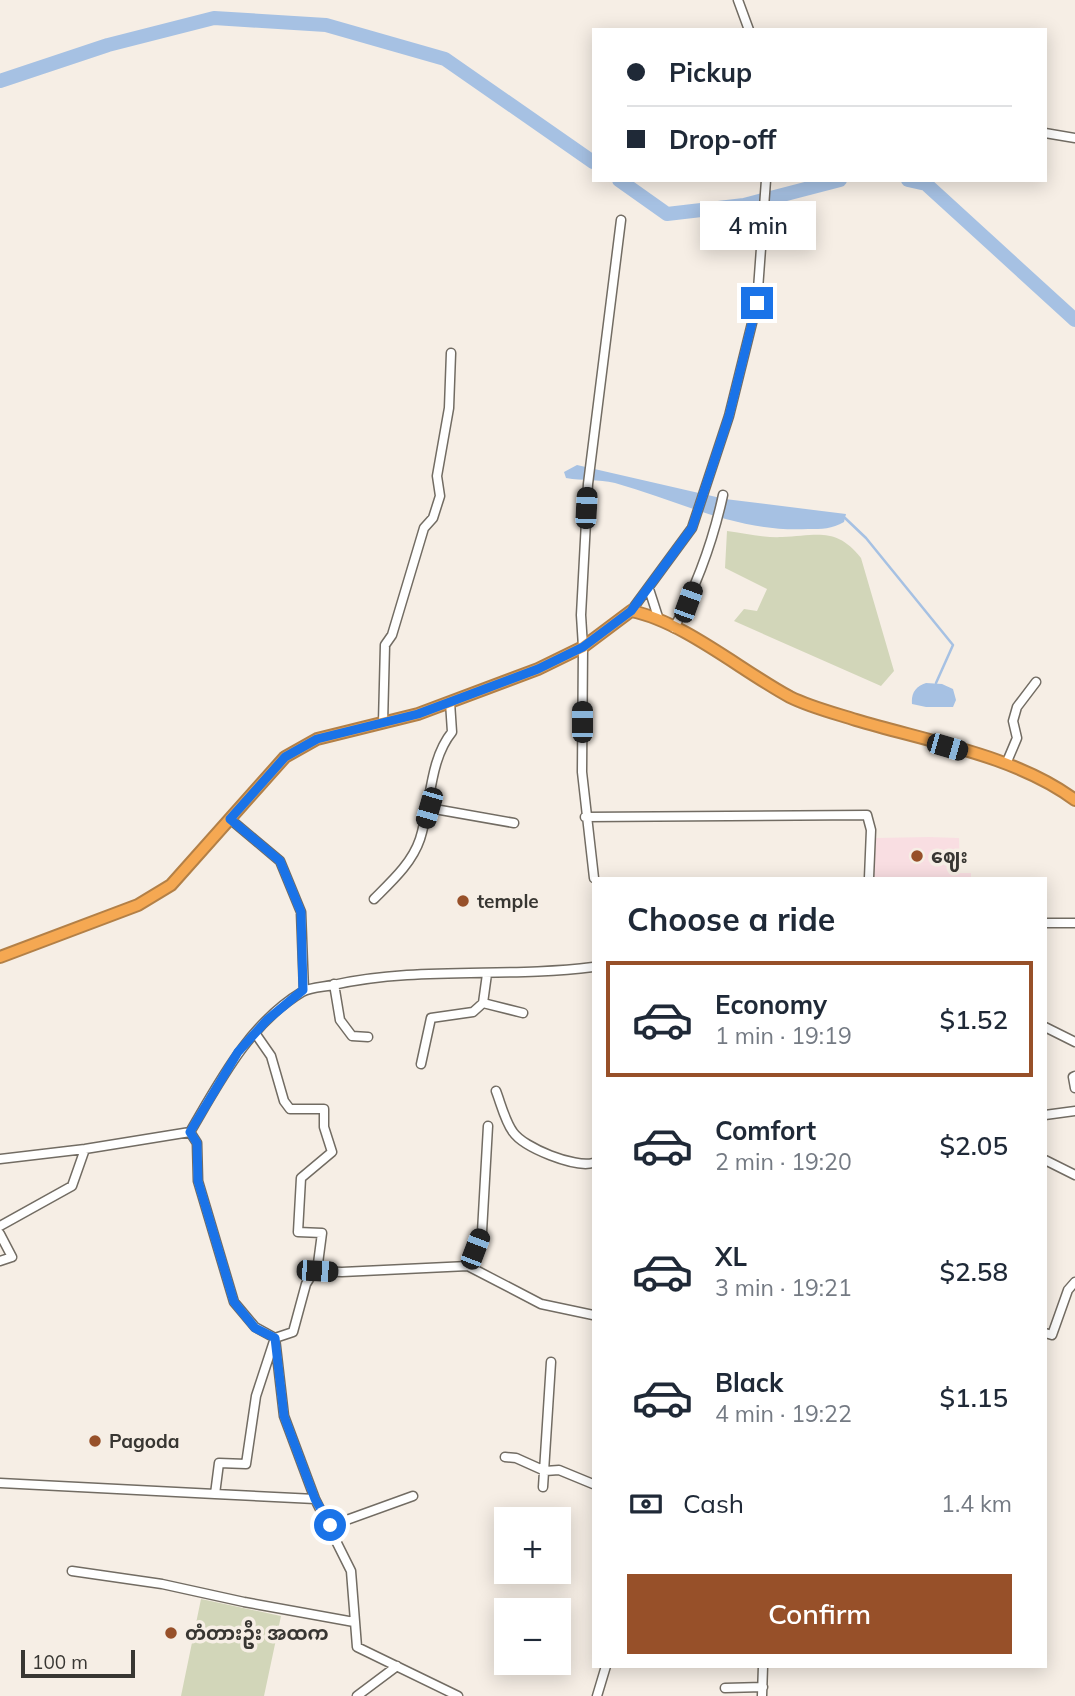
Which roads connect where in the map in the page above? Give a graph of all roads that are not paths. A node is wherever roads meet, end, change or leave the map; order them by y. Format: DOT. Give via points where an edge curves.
graph roads {
  1 [pos="738,0"];
  2 [pos="748,28"];
  3 [pos="1047,133"];
  4 [pos="1075,138"];
  5 [pos="766,182"];
  6 [pos="621,220"];
  7 [pos="451,353"];
  8 [pos="723,495"];
  9 [pos="649,589"];
  10 [pos="631,611"];
  11 [pos="659,620"];
  12 [pos="674,628"];
  13 [pos="583,647"];
  14 [pos="1036,682"];
  15 [pos="450,702"];
  16 [pos="383,723"];
  17 [pos="1006,764"];
  18 [pos="1075,800"];
  19 [pos="429,808"];
  20 [pos="585,817"];
  21 [pos="230,819"];
  22 [pos="514,823"];
  23 [pos="594,877"];
  24 [pos="869,877"];
  25 [pos="374,899"];
  26 [pos="1047,923"];
  27 [pos="1075,923"];
  28 [pos="0,957"];
  29 [pos="592,967"];
  30 [pos="487,974"];
  31 [pos="334,985"];
  32 [pos="303,990"];
  33 [pos="484,1003"];
  34 [pos="523,1013"];
  35 [pos="1047,1028"];
  36 [pos="255,1033"];
  37 [pos="368,1037"];
  38 [pos="1075,1042"];
  39 [pos="421,1064"];
  40 [pos="1075,1076"];
  41 [pos="1075,1087"];
  42 [pos="496,1091"];
  43 [pos="1075,1111"];
  44 [pos="1047,1115"];
  45 [pos="488,1126"];
  46 [pos="190,1132"];
  47 [pos="85,1149"];
  48 [pos="0,1158"];
  49 [pos="1047,1161"];
  50 [pos="592,1163"];
  51 [pos="1075,1175"];
  52 [pos="0,1226"];
  53 [pos="0,1234"];
  54 [pos="0,1261"];
  55 [pos="468,1266"];
  56 [pos="317,1271"];
  57 [pos="1075,1282"];
  58 [pos="592,1315"];
  59 [pos="1047,1333"];
  60 [pos="275,1338"];
  61 [pos="551,1362"];
  62 [pos="505,1457"];
  63 [pos="545,1471"];
  64 [pos="0,1483"];
  65 [pos="592,1484"];
  66 [pos="543,1487"];
  67 [pos="215,1494"];
  68 [pos="413,1496"];
  69 [pos="315,1499"];
  70 [pos="330,1525"];
  71 [pos="72,1572"];
  72 [pos="354,1622"];
  73 [pos="397,1666"];
  74 [pos="605,1668"];
  75 [pos="763,1668"];
  76 [pos="725,1688"];
  77 [pos="762,1691"];
  78 [pos="357,1696"];
  79 [pos="458,1696"];
  80 [pos="597,1696"];
  1 -- 2 [label="street"];
  3 -- 4 [label="street"];
  5 -- 9 [label="street" via="757,303 729,416 692,528"];
  6 -- 13 [label="street" via="590,460 580,615"];
  7 -- 16 [label="street" via="449,408 437,476 440,496 433,518 424,528 385,645"];
  8 -- 12 [label="street" via="717,524"];
  9 -- 10 [label="street"];
  9 -- 11 [label="street"];
  10 -- 11 [label="highway"];
  10 -- 13 [label="highway"];
  11 -- 12 [label="highway"];
  12 -- 17 [label="highway" via="791,697"];
  13 -- 15 [label="highway"];
  13 -- 20 [label="street"];
  14 -- 17 [label="street" via="1017,707 1013,721 1017,738"];
  15 -- 16 [label="highway"];
  15 -- 19 [label="street" via="452,732 440,747"];
  16 -- 21 [label="highway" via="317,739 285,757"];
  17 -- 18 [label="highway" via="1041,777"];
  19 -- 22 [label="street"];
  19 -- 25 [label="street" via="419,842 400,873"];
  20 -- 23 [label="street"];
  20 -- 24 [label="street" via="867,815 871,830"];
  21 -- 28 [label="highway" via="171,885 138,905"];
  21 -- 32 [label="street" via="280,861 301,912"];
  26 -- 27 [label="street"];
  29 -- 30 [label="street"];
  30 -- 31 [label="street" via="403,975"];
  30 -- 33 [label="street"];
  31 -- 32 [label="street"];
  31 -- 37 [label="street" via="340,1020 352,1036"];
  32 -- 36 [label="street"];
  33 -- 34 [label="street"];
  33 -- 39 [label="street" via="473,1012 431,1018"];
  35 -- 38 [label="street"];
  36 -- 46 [label="street" via="238,1052"];
  36 -- 56 [label="street" via="271,1056 290,1109 324,1109 331,1152 301,1178 298,1232 322,1233"];
  40 -- 41 [label="street"];
  42 -- 50 [label="street" via="514,1134 540,1152"];
  43 -- 44 [label="street"];
  45 -- 55 [label="street" via="482,1232"];
  46 -- 47 [label="street"];
  46 -- 60 [label="street" via="197,1143 198,1181 234,1302 255,1328"];
  47 -- 48 [label="street"];
  47 -- 52 [label="street" via="72,1186"];
  49 -- 51 [label="street"];
  53 -- 54 [label="street" via="12,1257"];
  55 -- 56 [label="street"];
  55 -- 58 [label="street" via="541,1304"];
  56 -- 60 [label="street" via="306,1284 293,1332"];
  57 -- 59 [label="street" via="1052,1335"];
  60 -- 67 [label="street" via="256,1396 246,1464 219,1463"];
  60 -- 69 [label="street" via="284,1416"];
  61 -- 63 [label="street"];
  62 -- 63 [label="street"];
  63 -- 65 [label="street" via="559,1470"];
  63 -- 66 [label="street"];
  64 -- 67 [label="street"];
  67 -- 69 [label="street"];
  68 -- 70 [label="street"];
  69 -- 70 [label="street"];
  70 -- 72 [label="street" via="351,1571"];
  71 -- 72 [label="street" via="162,1584"];
  72 -- 73 [label="street" via="357,1647"];
  73 -- 78 [label="street"];
  73 -- 79 [label="street"];
  74 -- 80 [label="street"];
  75 -- 77 [label="street"];
  76 -- 77 [label="street"];
}
